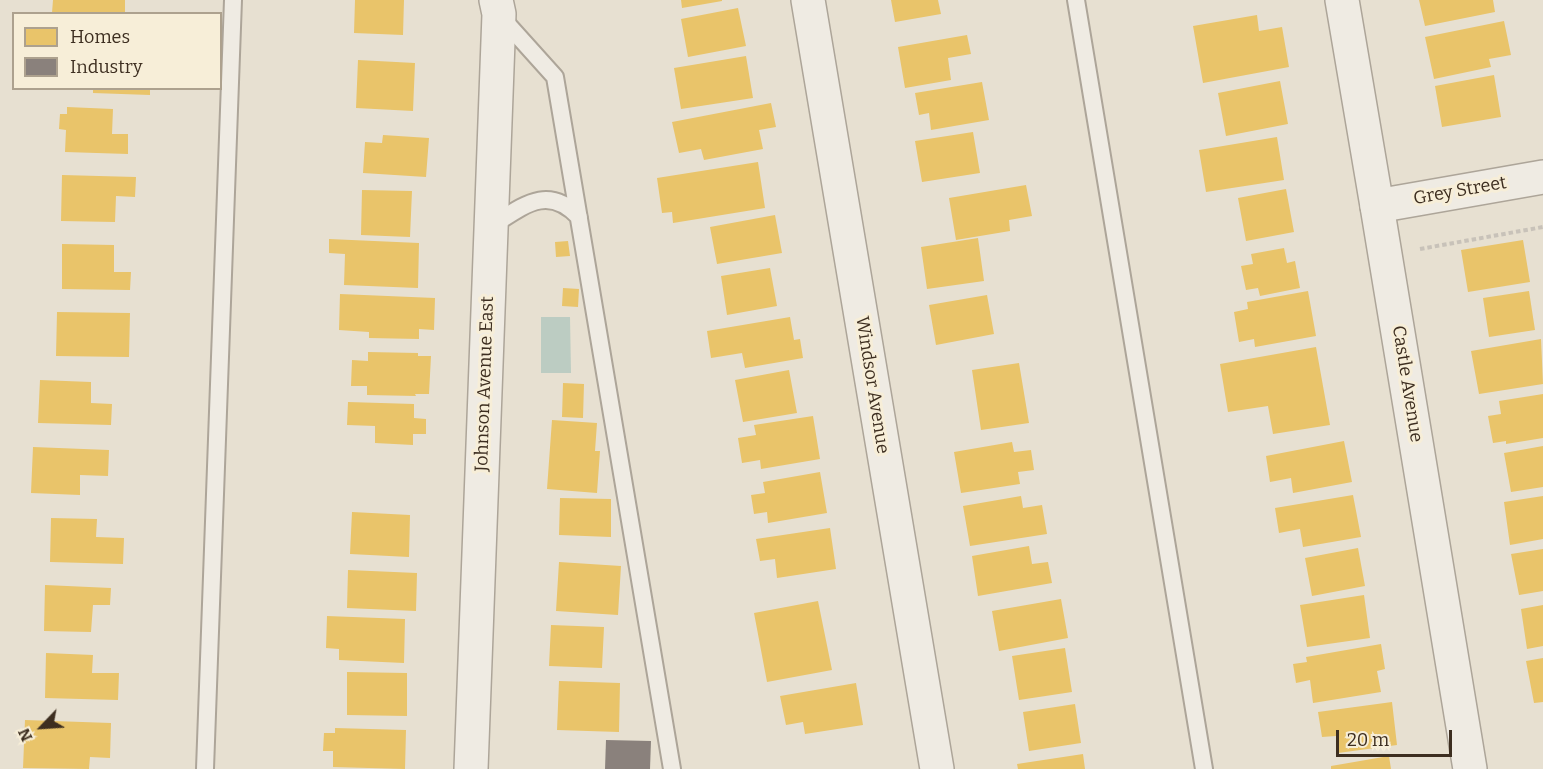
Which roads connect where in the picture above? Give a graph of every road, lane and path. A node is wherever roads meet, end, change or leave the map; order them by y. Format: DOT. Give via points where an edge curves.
graph roads {
  1 [pos="233,0"];
  2 [pos="808,0"];
  3 [pos="1076,0"];
  4 [pos="1342,0"];
  5 [pos="497,7"];
  6 [pos="1543,177"];
  7 [pos="1377,206"];
  8 [pos="579,217"];
  9 [pos="490,228"];
  10 [pos="1543,228"];
  11 [pos="1385,255"];
  12 [pos="205,769"];
  13 [pos="471,769"];
  14 [pos="672,769"];
  15 [pos="937,769"];
  16 [pos="1204,769"];
  17 [pos="1470,769"];
  1 -- 12 [label="lane"];
  2 -- 15 [label="street, Windsor Avenue"];
  3 -- 16 [label="lane"];
  4 -- 7 [label="street, Castle Avenue"];
  5 -- 8 [label="lane" via="555,77"];
  5 -- 9 [label="street, Johnson Avenue East"];
  6 -- 7 [label="street, Grey Street"];
  7 -- 11 [label="street, Castle Avenue"];
  8 -- 9 [label="lane" via="558,200 538,200"];
  8 -- 14 [label="lane"];
  9 -- 13 [label="street, Johnson Avenue East"];
  10 -- 11 [label="path"];
  11 -- 17 [label="street, Castle Avenue"];
}
